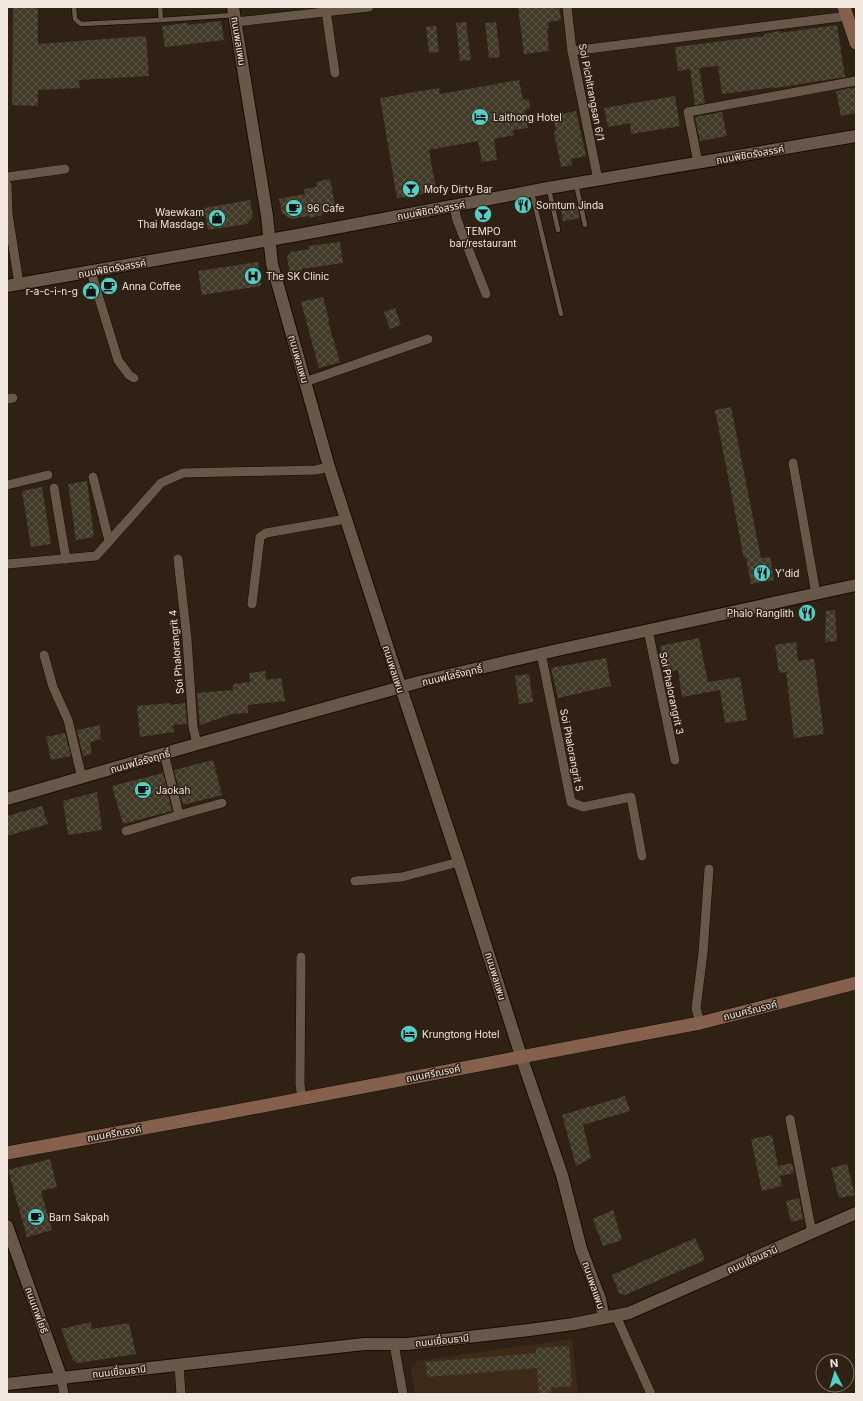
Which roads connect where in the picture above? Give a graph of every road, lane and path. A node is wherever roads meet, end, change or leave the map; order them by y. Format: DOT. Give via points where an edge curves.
graph roads {
  1 [pos="74,7"];
  2 [pos="160,7"];
  3 [pos="369,7"];
  4 [pos="567,7"];
  5 [pos="326,11"];
  6 [pos="846,12"];
  7 [pos="234,14"];
  8 [pos="161,20"];
  9 [pos="856,43"];
  10 [pos="572,51"];
  11 [pos="335,73"];
  12 [pos="856,81"];
  13 [pos="856,136"];
  14 [pos="698,163"];
  15 [pos="65,169"];
  16 [pos="7,177"];
  17 [pos="598,180"];
  18 [pos="576,184"];
  19 [pos="7,186"];
  20 [pos="548,188"];
  21 [pos="532,191"];
  22 [pos="454,206"];
  23 [pos="585,225"];
  24 [pos="558,230"];
  25 [pos="269,240"];
  26 [pos="91,272"];
  27 [pos="13,285"];
  28 [pos="486,294"];
  29 [pos="562,314"];
  30 [pos="428,339"];
  31 [pos="134,378"];
  32 [pos="305,382"];
  33 [pos="793,463"];
  34 [pos="329,467"];
  35 [pos="48,475"];
  36 [pos="93,477"];
  37 [pos="7,485"];
  38 [pos="54,488"];
  39 [pos="346,519"];
  40 [pos="109,541"];
  41 [pos="66,559"];
  42 [pos="178,559"];
  43 [pos="7,564"];
  44 [pos="856,585"];
  45 [pos="816,594"];
  46 [pos="252,604"];
  47 [pos="648,630"];
  48 [pos="541,653"];
  49 [pos="44,655"];
  50 [pos="400,687"];
  51 [pos="197,744"];
  52 [pos="164,753"];
  53 [pos="675,760"];
  54 [pos="82,778"];
  55 [pos="7,799"];
  56 [pos="222,803"];
  57 [pos="179,815"];
  58 [pos="126,831"];
  59 [pos="642,856"];
  60 [pos="459,862"];
  61 [pos="709,869"];
  62 [pos="355,881"];
  63 [pos="301,957"];
  64 [pos="856,982"];
  65 [pos="700,1023"];
  66 [pos="521,1056"];
  67 [pos="302,1099"];
  68 [pos="790,1119"];
  69 [pos="7,1153"];
  70 [pos="856,1213"];
  71 [pos="7,1226"];
  72 [pos="812,1233"];
  73 [pos="610,1317"];
  74 [pos="394,1344"];
  75 [pos="179,1365"];
  76 [pos="61,1377"];
  77 [pos="7,1384"];
  78 [pos="64,1394"];
  79 [pos="181,1394"];
  80 [pos="403,1394"];
  81 [pos="651,1394"];
  1 -- 8 [label="lane" via="75,19 81,24"];
  2 -- 8 [label="lane"];
  3 -- 5 [label="street"];
  4 -- 10 [label="street, Soi Pichitrangsan 6/1"];
  5 -- 7 [label="street"];
  5 -- 11 [label="street"];
  6 -- 9 [label="main road"];
  6 -- 10 [label="street"];
  7 -- 8 [label="lane"];
  7 -- 25 [label="street, ถนนพลแพน"];
  10 -- 17 [label="street, Soi Pichitrangsan 6/1"];
  12 -- 14 [label="street" via="688,112"];
  13 -- 14 [label="street, ถนนพิชิตรังสรรค์"];
  14 -- 17 [label="street, ถนนพิชิตรังสรรค์"];
  15 -- 16 [label="street"];
  17 -- 18 [label="street, ถนนพิชิตรังสรรค์"];
  18 -- 20 [label="street, ถนนพิชิตรังสรรค์"];
  18 -- 23 [label="lane"];
  19 -- 27 [label="street"];
  20 -- 21 [label="street, ถนนพิชิตรังสรรค์"];
  20 -- 24 [label="lane"];
  21 -- 22 [label="street, ถนนพิชิตรังสรรค์"];
  21 -- 29 [label="lane"];
  22 -- 25 [label="street, ถนนพิชิตรังสรรค์"];
  22 -- 28 [label="street"];
  25 -- 26 [label="street, ถนนพิชิตรังสรรค์"];
  25 -- 32 [label="street, ถนนพลแพน" via="272,264"];
  26 -- 27 [label="street, ถนนพิชิตรังสรรค์"];
  26 -- 31 [label="street" via="118,360"];
  30 -- 32 [label="street"];
  32 -- 34 [label="street, ถนนพลแพน"];
  33 -- 45 [label="street"];
  34 -- 39 [label="street, ถนนพลแพน"];
  34 -- 40 [label="street" via="316,470 183,473 161,483"];
  35 -- 37 [label="street"];
  36 -- 40 [label="street"];
  38 -- 41 [label="street"];
  39 -- 46 [label="street" via="266,533 260,537"];
  39 -- 50 [label="street, ถนนพลแพน"];
  40 -- 41 [label="street" via="96,556"];
  41 -- 43 [label="street"];
  42 -- 51 [label="street, Soi Phalorangrit 4" via="193,727"];
  44 -- 45 [label="street, ถนนพโลรังฤทธิ์"];
  45 -- 47 [label="street, ถนนพโลรังฤทธิ์"];
  47 -- 48 [label="street, ถนนพโลรังฤทธิ์"];
  47 -- 53 [label="street, Soi Phalorangrit 3"];
  48 -- 50 [label="street, ถนนพโลรังฤทธิ์"];
  48 -- 59 [label="street, Soi Phalorangrit 5" via="571,802 583,807 631,797"];
  49 -- 54 [label="street" via="53,687 68,720"];
  50 -- 51 [label="street, ถนนพโลรังฤทธิ์"];
  50 -- 60 [label="street, ถนนพลแพน"];
  51 -- 52 [label="street, ถนนพโลรังฤทธิ์"];
  52 -- 54 [label="street, ถนนพโลรังฤทธิ์"];
  52 -- 57 [label="street"];
  54 -- 55 [label="street, ถนนพโลรังฤทธิ์"];
  56 -- 57 [label="street"];
  57 -- 58 [label="street"];
  60 -- 62 [label="street" via="402,877"];
  60 -- 66 [label="street, ถนนพลแพน"];
  61 -- 65 [label="street" via="696,1008"];
  63 -- 67 [label="street"];
  64 -- 65 [label="main road, ถนนศรีณรงค์"];
  65 -- 66 [label="main road, ถนนศรีณรงค์"];
  66 -- 67 [label="main road, ถนนศรีณรงค์"];
  66 -- 73 [label="street, ถนนพลแพน" via="562,1175 581,1249 600,1299"];
  67 -- 69 [label="main road, ถนนศรีณรงค์"];
  68 -- 72 [label="street"];
  70 -- 72 [label="street, ถนนเขื่อนธานี"];
  71 -- 76 [label="street, ถนนเทพโยธี"];
  72 -- 73 [label="street, ถนนเขื่อนธานี" via="629,1313"];
  73 -- 74 [label="street, ถนนเขื่อนธานี" via="529,1330"];
  73 -- 81 [label="street"];
  74 -- 75 [label="street, ถนนเขื่อนธานี" via="364,1344"];
  74 -- 80 [label="street"];
  75 -- 76 [label="street, ถนนเขื่อนธานี"];
  75 -- 79 [label="street"];
  76 -- 77 [label="street, ถนนเขื่อนธานี"];
  76 -- 78 [label="street, ถนนเทพโยธี"];
}
